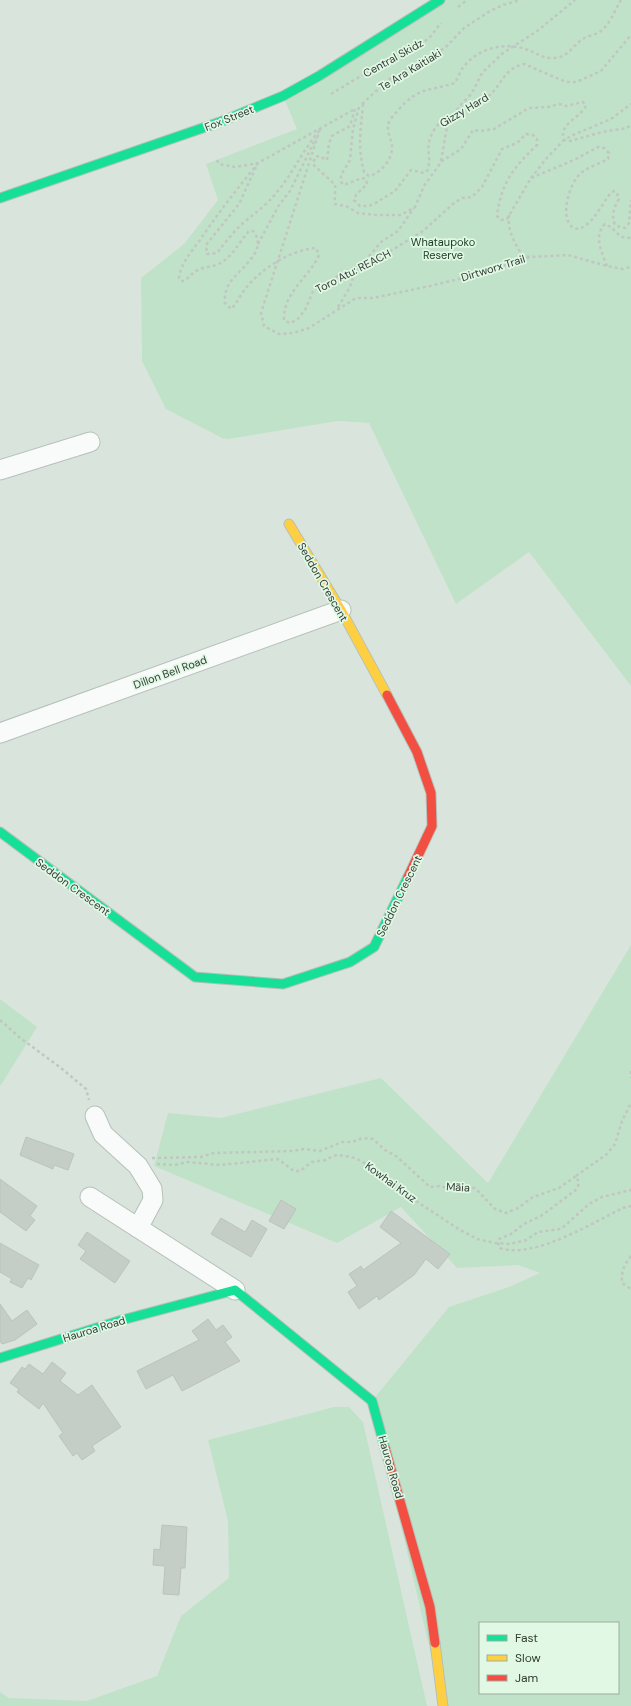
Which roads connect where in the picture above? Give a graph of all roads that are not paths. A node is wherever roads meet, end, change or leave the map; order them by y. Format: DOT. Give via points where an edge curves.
graph roads {
  1 [pos="440,0"];
  2 [pos="0,198"];
  3 [pos="90,442"];
  4 [pos="0,470"];
  5 [pos="289,524"];
  6 [pos="341,610"];
  7 [pos="0,733"];
  8 [pos="0,832"];
  9 [pos="95,1116"];
  10 [pos="90,1197"];
  11 [pos="138,1228"];
  12 [pos="235,1290"];
  13 [pos="0,1358"];
  14 [pos="443,1706"];
  1 -- 2 [label="street, Fox Street" via="283,96 220,122"];
  3 -- 4 [label="street"];
  5 -- 6 [label="street, Seddon Crescent"];
  6 -- 7 [label="street, Dillon Bell Road"];
  6 -- 8 [label="street, Seddon Crescent" via="417,752 431,793 432,826 374,947 350,962 283,984 195,977"];
  9 -- 11 [label="street" via="103,1134 143,1172 152,1189 153,1200"];
  10 -- 11 [label="street, Hauroa Road"];
  11 -- 12 [label="street, Hauroa Road"];
  12 -- 13 [label="street, Hauroa Road" via="122,1320"];
  12 -- 14 [label="street, Hauroa Road" via="372,1401 430,1607"];
}
